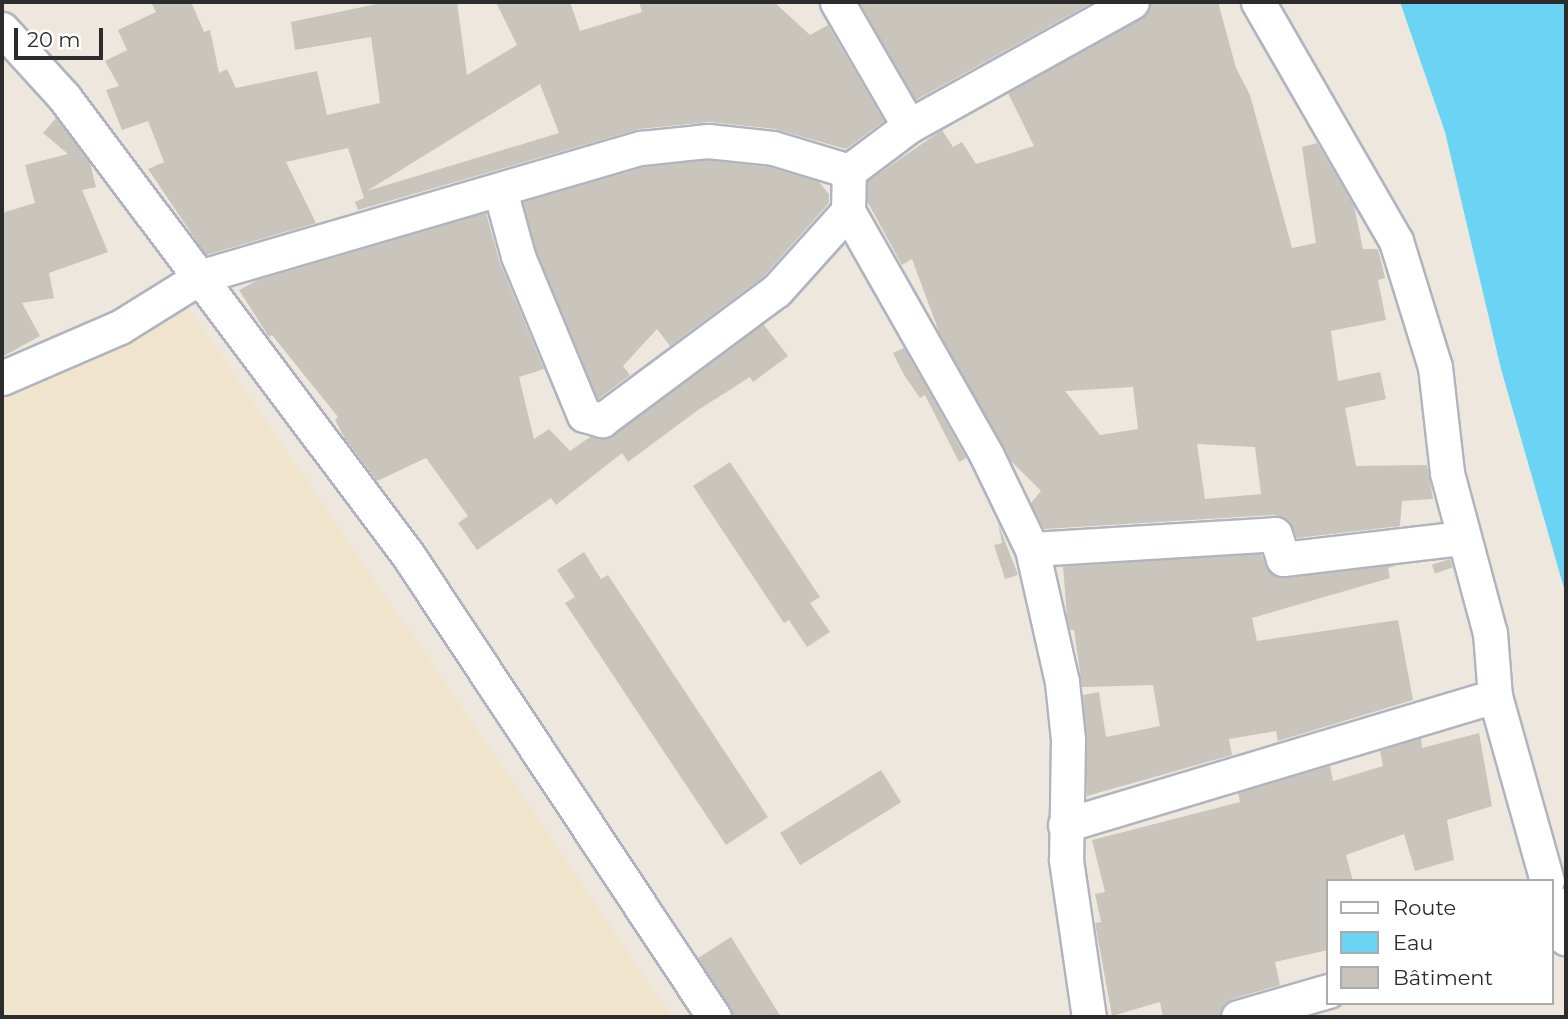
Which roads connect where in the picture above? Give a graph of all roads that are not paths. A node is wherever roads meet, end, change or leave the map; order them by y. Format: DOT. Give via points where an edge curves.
graph roads {
  1 [pos="836,2"];
  2 [pos="1132,2"];
  3 [pos="1258,2"];
  4 [pos="2,29"];
  5 [pos="909,126"];
  6 [pos="849,170"];
  7 [pos="500,190"];
  8 [pos="848,211"];
  9 [pos="202,275"];
  10 [pos="2,378"];
  11 [pos="1463,538"];
  12 [pos="1032,550"];
  13 [pos="1495,696"];
  14 [pos="1065,825"];
  15 [pos="1545,879"];
  16 [pos="1554,908"];
  17 [pos="1566,939"];
  18 [pos="1326,992"];
  19 [pos="714,1017"];
  20 [pos="1089,1017"];
  21 [pos="1238,1017"];
  1 -- 5 [label="street"];
  2 -- 5 [label="street"];
  3 -- 11 [label="street" via="1396,241 1436,367 1447,474"];
  4 -- 9 [label="street" via="64,97"];
  5 -- 6 [label="street"];
  6 -- 7 [label="street" via="773,148 673,142"];
  6 -- 8 [label="street"];
  7 -- 8 [label="street" via="518,256 584,415 595,421 614,413 776,291"];
  7 -- 9 [label="street"];
  8 -- 12 [label="street" via="987,456"];
  9 -- 10 [label="street" via="120,327"];
  9 -- 19 [label="street" via="408,555"];
  11 -- 12 [label="street" via="1283,559 1275,534"];
  11 -- 13 [label="street" via="1490,633"];
  12 -- 14 [label="street" via="1062,682 1068,739"];
  13 -- 14 [label="street"];
  13 -- 15 [label="street"];
  14 -- 20 [label="street"];
  16 -- 17 [label="street"];
  18 -- 21 [label="street"];
}
